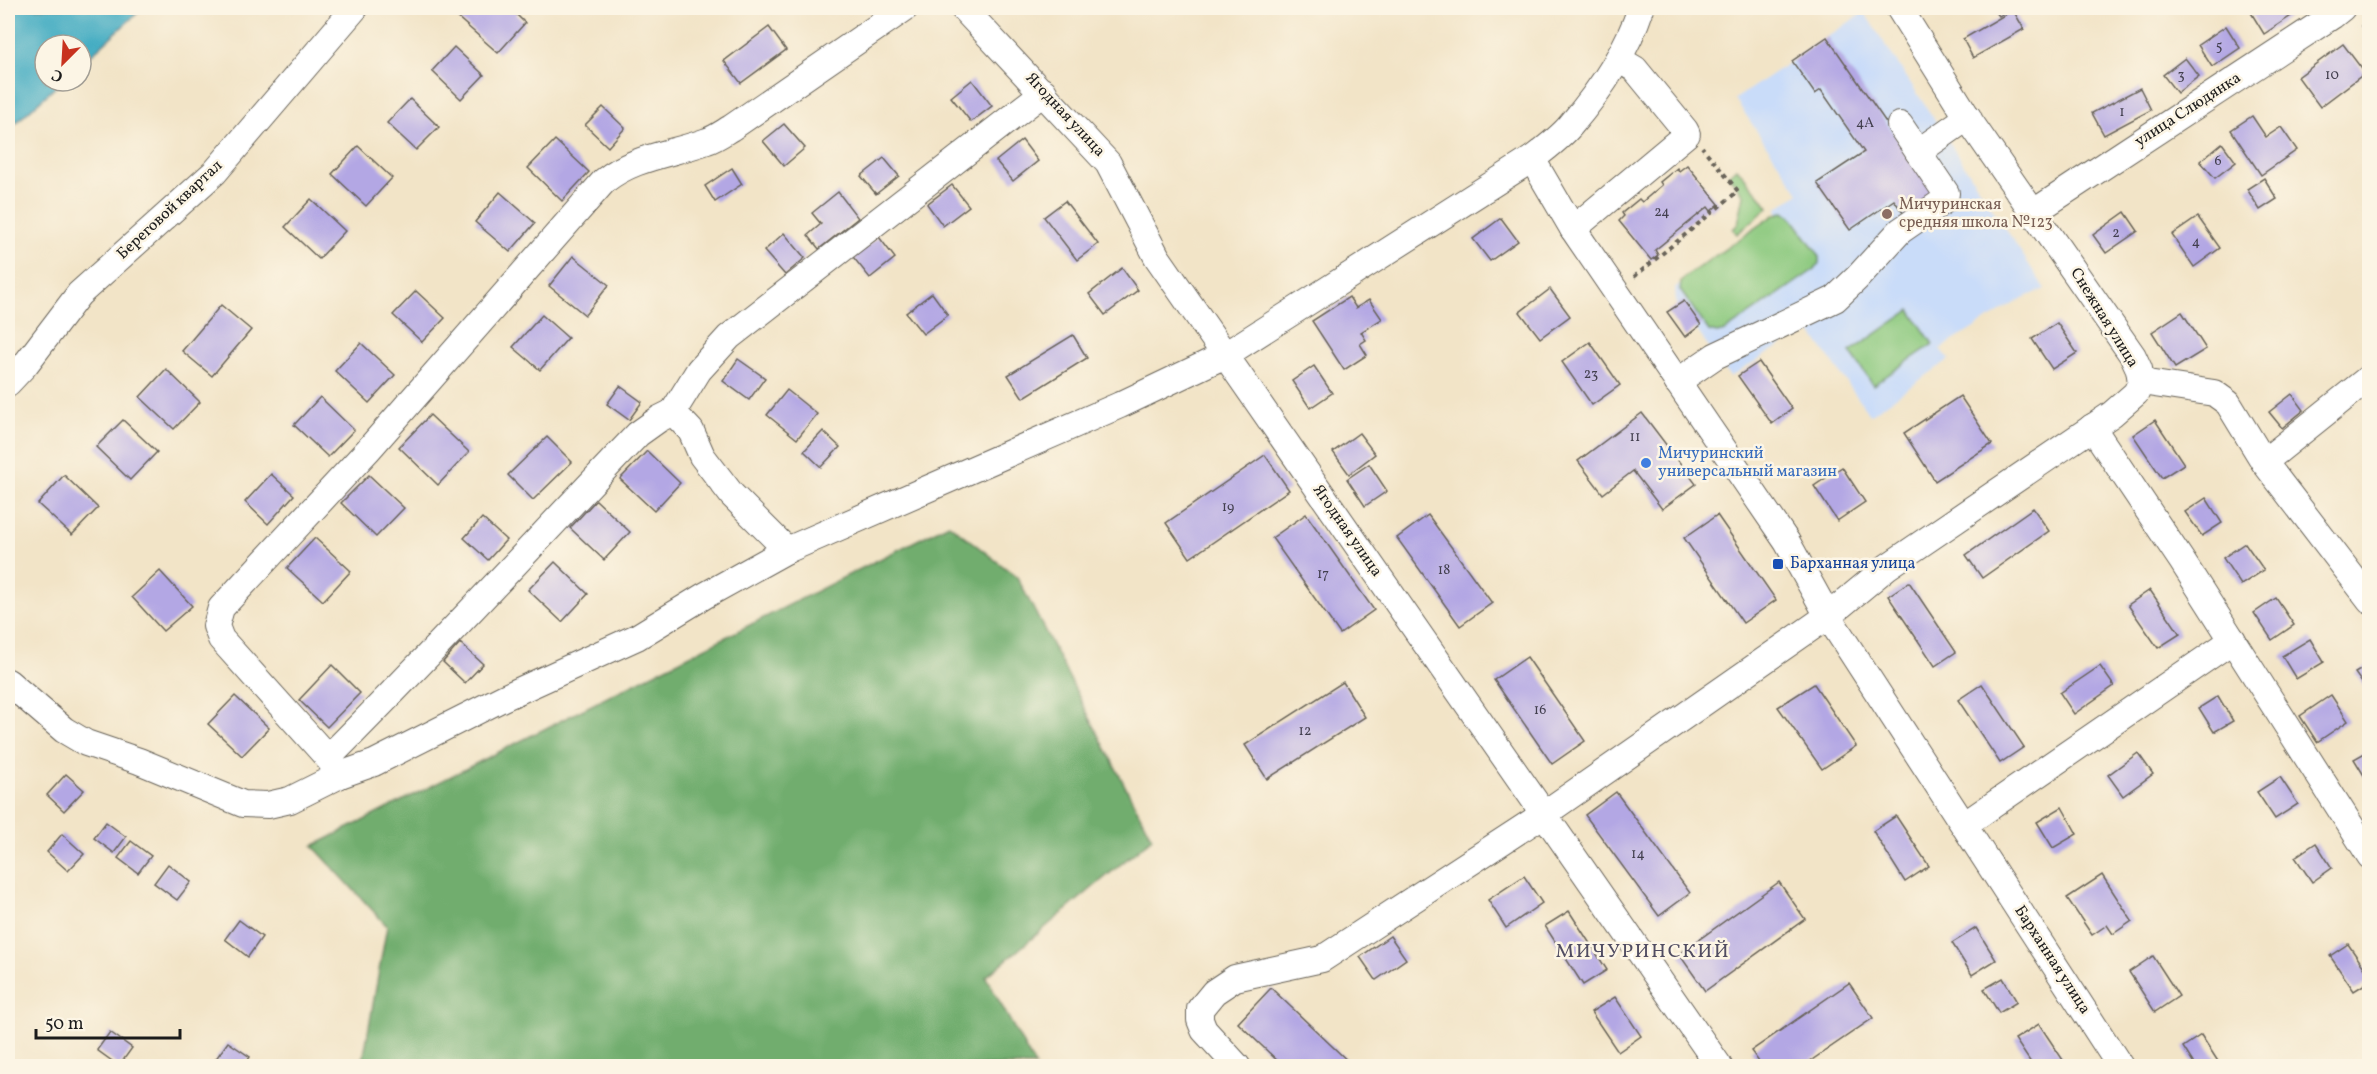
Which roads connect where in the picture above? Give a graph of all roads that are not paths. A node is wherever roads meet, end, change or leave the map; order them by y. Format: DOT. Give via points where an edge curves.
graph roads {
  1 [pos="355,8"];
  2 [pos="905,8"];
  3 [pos="963,8"];
  4 [pos="1641,8"];
  5 [pos="1899,8"];
  6 [pos="2342,8"];
  7 [pos="1618,59"];
  8 [pos="1044,92"];
  9 [pos="1968,117"];
  10 [pos="1899,125"];
  11 [pos="1918,152"];
  12 [pos="1533,159"];
  13 [pos="2034,212"];
  14 [pos="1573,229"];
  15 [pos="1225,356"];
  16 [pos="2370,377"];
  17 [pos="1677,382"];
  18 [pos="2141,382"];
  19 [pos="8,383"];
  20 [pos="674,412"];
  21 [pos="2092,428"];
  22 [pos="2264,462"];
  23 [pos="787,550"];
  24 [pos="2370,600"];
  25 [pos="1828,616"];
  26 [pos="2233,640"];
  27 [pos="8,682"];
  28 [pos="334,767"];
  29 [pos="1544,814"];
  30 [pos="1964,825"];
  31 [pos="2370,856"];
  32 [pos="1237,1066"];
  33 [pos="1719,1066"];
  34 [pos="2120,1066"];
  1 -- 19 [label="street, Береговой квартал" via="215,172 79,294"];
  2 -- 28 [label="street" via="732,128 709,141 617,170 604,181 368,450 221,608 216,626 221,639"];
  3 -- 8 [label="street, Ягодная улица"];
  4 -- 7 [label="street"];
  5 -- 9 [label="street, Снежная улица"];
  6 -- 13 [label="street, улица Слюдянка"];
  7 -- 12 [label="street" via="1569,127"];
  7 -- 14 [label="street" via="1635,69 1687,134"];
  8 -- 15 [label="street, Ягодная улица" via="1108,163 1156,257"];
  8 -- 20 [label="street" via="729,337 699,370"];
  9 -- 11 [label="street"];
  9 -- 13 [label="street, Снежная улица"];
  10 -- 11 [label="street"];
  11 -- 17 [label="street" via="1946,193 1945,200 1900,231 1835,298 1715,356"];
  12 -- 14 [label="street, Барханная улица"];
  12 -- 15 [label="street"];
  13 -- 18 [label="street, Снежная улица" via="2133,356"];
  14 -- 17 [label="street, Барханная улица"];
  15 -- 23 [label="street"];
  15 -- 29 [label="street, Ягодная улица"];
  16 -- 22 [label="street"];
  17 -- 25 [label="street, Барханная улица" via="1787,542"];
  18 -- 21 [label="street" via="2127,402"];
  18 -- 22 [label="street, Снежная улица" via="2214,393 2228,403"];
  20 -- 23 [label="street" via="691,431 702,456 732,495"];
  20 -- 28 [label="street" via="638,435 526,551"];
  21 -- 25 [label="street" via="1887,567"];
  21 -- 26 [label="street"];
  22 -- 24 [label="street, Снежная улица"];
  23 -- 28 [label="street" via="637,638 503,698 374,763"];
  25 -- 29 [label="street"];
  25 -- 30 [label="street, Барханная улица"];
  26 -- 30 [label="street"];
  26 -- 31 [label="street"];
  27 -- 28 [label="street" via="64,730 86,743 243,804 268,805 290,800"];
  29 -- 32 [label="street" via="1322,958 1235,978 1214,992 1200,1009 1200,1020 1204,1030"];
  29 -- 33 [label="street, Ягодная улица"];
  30 -- 34 [label="street, Барханная улица"];
}
